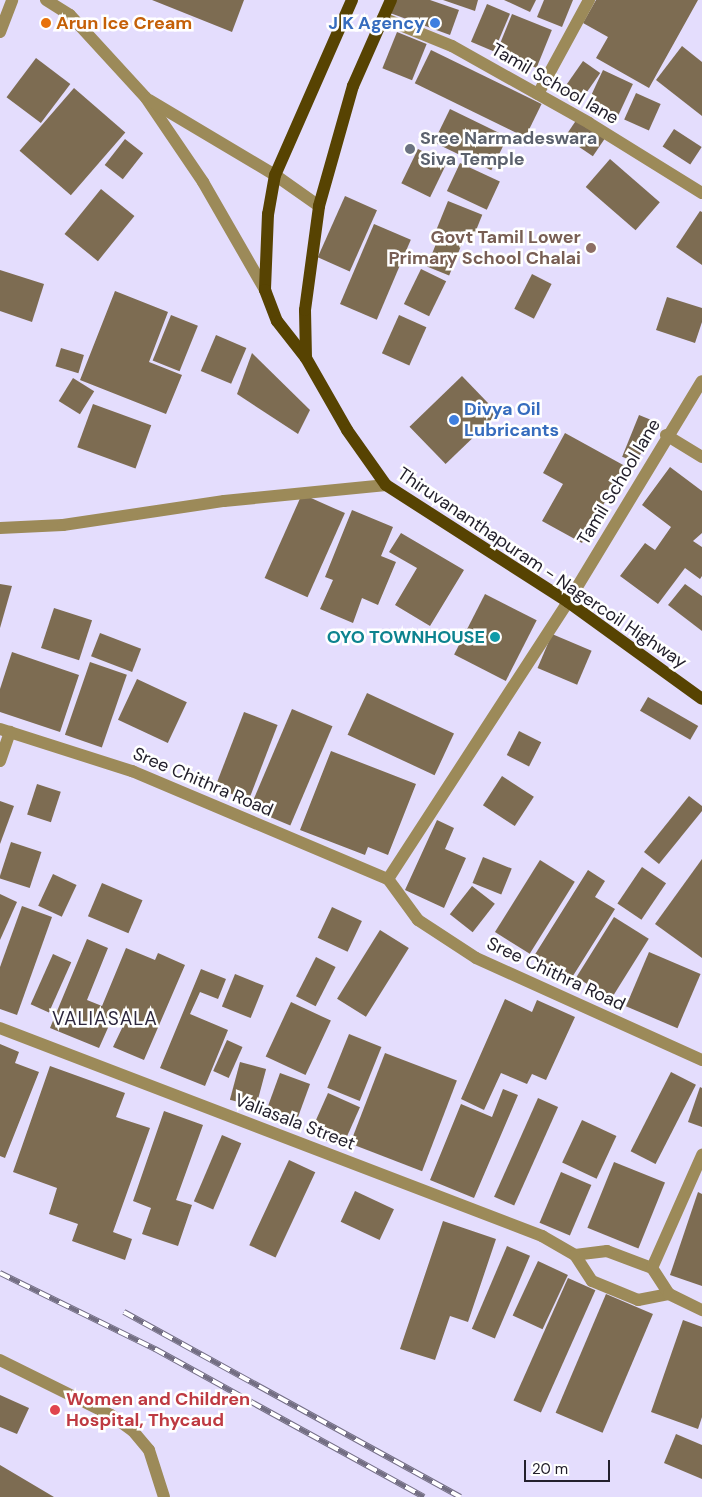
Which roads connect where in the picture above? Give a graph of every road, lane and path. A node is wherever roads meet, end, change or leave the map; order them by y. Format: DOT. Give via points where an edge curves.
graph roads {
  1 [pos="12,0"];
  2 [pos="46,0"];
  3 [pos="352,0"];
  4 [pos="391,0"];
  5 [pos="589,0"];
  6 [pos="383,18"];
  7 [pos="0,32"];
  8 [pos="538,94"];
  9 [pos="146,98"];
  10 [pos="275,175"];
  11 [pos="702,193"];
  12 [pos="319,206"];
  13 [pos="265,290"];
  14 [pos="306,358"];
  15 [pos="702,381"];
  16 [pos="666,435"];
  17 [pos="702,458"];
  18 [pos="386,485"];
  19 [pos="0,528"];
  20 [pos="568,602"];
  21 [pos="702,699"];
  22 [pos="5,731"];
  23 [pos="0,761"];
  24 [pos="388,880"];
  25 [pos="0,1028"];
  26 [pos="702,1060"];
  27 [pos="702,1155"];
  28 [pos="575,1255"];
  29 [pos="652,1268"];
  30 [pos="669,1294"];
  31 [pos="702,1310"];
  32 [pos="0,1360"];
  33 [pos="164,1497"];
  1 -- 7 [label="street"];
  2 -- 9 [label="street" via="70,15"];
  3 -- 10 [label="main road, Thiruvananthapuram - Nagercoil Highway"];
  4 -- 6 [label="main road, Thiruvananthapuram - Nagercoil Highway"];
  5 -- 8 [label="street"];
  6 -- 8 [label="street, Tamil School lane" via="452,46"];
  6 -- 12 [label="main road, Thiruvananthapuram - Nagercoil Highway" via="353,86"];
  8 -- 11 [label="street, Tamil School lane"];
  9 -- 10 [label="street"];
  9 -- 13 [label="street" via="203,182"];
  10 -- 12 [label="street"];
  10 -- 13 [label="main road, Thiruvananthapuram - Nagercoil Highway" via="268,214"];
  12 -- 14 [label="main road, Thiruvananthapuram - Nagercoil Highway" via="305,310"];
  13 -- 14 [label="main road, Thiruvananthapuram - Nagercoil Highway" via="277,321"];
  14 -- 18 [label="main road, Thiruvananthapuram - Nagercoil Highway" via="347,430"];
  15 -- 16 [label="street, Tamil School lane"];
  16 -- 17 [label="street"];
  16 -- 20 [label="street, Tamil School lane"];
  18 -- 19 [label="street" via="224,500 63,525"];
  18 -- 20 [label="main road, Thiruvananthapuram - Nagercoil Highway"];
  20 -- 21 [label="main road, Thiruvananthapuram - Nagercoil Highway"];
  20 -- 24 [label="street"];
  22 -- 23 [label="street"];
  22 -- 24 [label="street, Sree Chithra Road" via="132,770"];
  24 -- 26 [label="street, Sree Chithra Road" via="418,920 476,958"];
  25 -- 28 [label="street, Valiasala Street" via="542,1236"];
  27 -- 29 [label="street"];
  28 -- 29 [label="street" via="607,1251"];
  28 -- 30 [label="street" via="592,1281 638,1300"];
  29 -- 30 [label="street"];
  30 -- 31 [label="street"];
  32 -- 33 [label="street" via="111,1415 133,1431 149,1450"];
}
